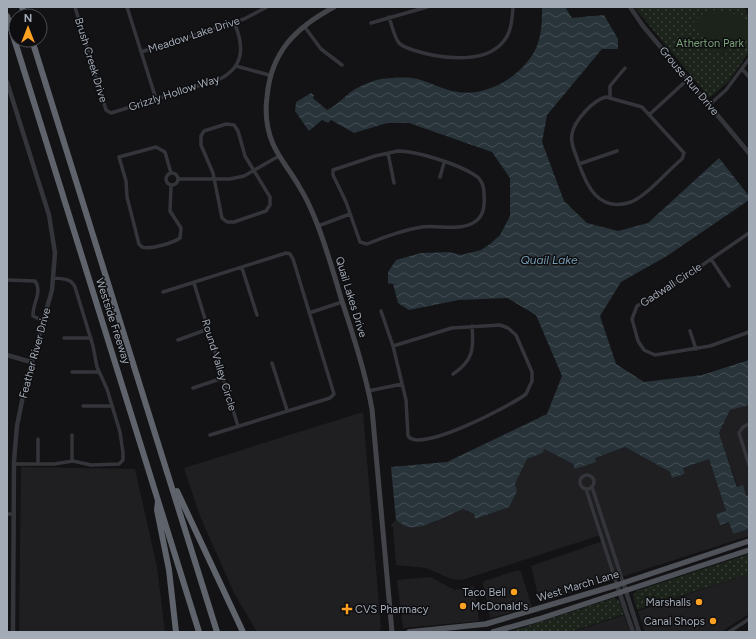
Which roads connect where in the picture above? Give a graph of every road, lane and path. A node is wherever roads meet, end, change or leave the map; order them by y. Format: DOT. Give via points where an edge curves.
graph roads {
  1 [pos="75,7"];
  2 [pos="127,7"];
  3 [pos="267,7"];
  4 [pos="334,7"];
  5 [pos="427,7"];
  6 [pos="513,7"];
  7 [pos="630,7"];
  8 [pos="7,16"];
  9 [pos="389,17"];
  10 [pos="234,22"];
  11 [pos="370,23"];
  12 [pos="304,26"];
  13 [pos="35,48"];
  14 [pos="141,52"];
  15 [pos="749,59"];
  16 [pos="342,64"];
  17 [pos="236,66"];
  18 [pos="625,68"];
  19 [pos="742,69"];
  20 [pos="269,75"];
  21 [pos="749,77"];
  22 [pos="688,80"];
  23 [pos="7,82"];
  24 [pos="610,98"];
  25 [pos="156,99"];
  26 [pos="709,105"];
  27 [pos="109,113"];
  28 [pos="650,114"];
  29 [pos="617,151"];
  30 [pos="388,153"];
  31 [pos="749,153"];
  32 [pos="279,156"];
  33 [pos="444,163"];
  34 [pos="579,164"];
  35 [pos="253,172"];
  36 [pos="171,173"];
  37 [pos="440,177"];
  38 [pos="214,178"];
  39 [pos="178,179"];
  40 [pos="394,183"];
  41 [pos="171,186"];
  42 [pos="350,214"];
  43 [pos="318,226"];
  44 [pos="749,233"];
  45 [pos="710,259"];
  46 [pos="242,268"];
  47 [pos="54,278"];
  48 [pos="7,280"];
  49 [pos="194,283"];
  50 [pos="729,286"];
  51 [pos="163,292"];
  52 [pos="342,302"];
  53 [pos="381,312"];
  54 [pos="309,313"];
  55 [pos="257,315"];
  56 [pos="43,321"];
  57 [pos="472,326"];
  58 [pos="208,329"];
  59 [pos="690,331"];
  60 [pos="749,332"];
  61 [pos="64,338"];
  62 [pos="91,338"];
  63 [pos="178,340"];
  64 [pos="393,346"];
  65 [pos="696,349"];
  66 [pos="7,355"];
  67 [pos="31,362"];
  68 [pos="272,363"];
  69 [pos="72,372"];
  70 [pos="100,372"];
  71 [pos="453,374"];
  72 [pos="223,378"];
  73 [pos="402,384"];
  74 [pos="193,388"];
  75 [pos="368,391"];
  76 [pos="83,406"];
  77 [pos="112,406"];
  78 [pos="287,410"];
  79 [pos="749,424"];
  80 [pos="238,426"];
  81 [pos="210,434"];
  82 [pos="72,436"];
  83 [pos="38,439"];
  84 [pos="72,461"];
  85 [pos="14,464"];
  86 [pos="38,464"];
  87 [pos="749,465"];
  88 [pos="166,467"];
  89 [pos="592,487"];
  90 [pos="586,489"];
  91 [pos="158,498"];
  92 [pos="7,514"];
  93 [pos="14,514"];
  94 [pos="749,541"];
  95 [pos="749,550"];
  96 [pos="620,584"];
  97 [pos="623,591"];
  98 [pos="630,604"];
  99 [pos="625,607"];
  100 [pos="749,619"];
  101 [pos="13,632"];
  102 [pos="176,632"];
  103 [pos="199,632"];
  104 [pos="217,632"];
  105 [pos="243,632"];
  106 [pos="392,632"];
  107 [pos="409,632"];
  108 [pos="493,632"];
  109 [pos="633,632"];
  110 [pos="639,632"];
  111 [pos="729,632"];
  1 -- 27 [label="street, Brush Creek Drive"];
  2 -- 14 [label="street"];
  3 -- 10 [label="street, Meadow Lake Drive"];
  4 -- 12 [label="main road, Quail Lakes Drive"];
  5 -- 9 [label="street"];
  6 -- 9 [label="street" via="510,29 503,42 494,50 474,57 434,56 404,47 398,41"];
  7 -- 22 [label="street, Grouse Run Drive"];
  8 -- 91 [label="highway, Westside Freeway"];
  9 -- 11 [label="street"];
  10 -- 14 [label="street, Meadow Lake Drive"];
  10 -- 17 [label="street" via="241,44"];
  12 -- 16 [label="street" via="320,49"];
  12 -- 20 [label="main road, Quail Lakes Drive" via="282,50"];
  13 -- 88 [label="highway, Westside Freeway"];
  14 -- 25 [label="street"];
  15 -- 19 [label="street"];
  17 -- 20 [label="street"];
  17 -- 25 [label="street, Grizzly Hollow Way" via="220,79"];
  18 -- 24 [label="street" via="610,86"];
  19 -- 21 [label="street"];
  19 -- 26 [label="street" via="726,90"];
  20 -- 32 [label="main road, Quail Lakes Drive" via="267,120 272,143"];
  22 -- 26 [label="street, Grouse Run Drive"];
  22 -- 28 [label="street"];
  23 -- 47 [label="street, Feather River Drive" via="51,224 55,253"];
  24 -- 28 [label="street" via="638,104"];
  24 -- 34 [label="street" via="594,102 574,128 572,141"];
  25 -- 27 [label="street, Grizzly Hollow Way"];
  26 -- 31 [label="street, Grouse Run Drive"];
  28 -- 34 [label="street" via="684,154 682,159 641,196 623,203 603,200 589,188"];
  29 -- 34 [label="street"];
  30 -- 33 [label="street" via="410,152"];
  30 -- 40 [label="street"];
  30 -- 42 [label="street" via="333,170"];
  32 -- 35 [label="street"];
  32 -- 43 [label="main road, Quail Lakes Drive" via="301,188"];
  33 -- 37 [label="street"];
  33 -- 42 [label="street" via="472,173 481,182 484,190 484,208 481,216 473,224 416,228 365,245 359,240"];
  35 -- 38 [label="street" via="230,179"];
  35 -- 38 [label="street" via="245,156 238,131 234,126 226,124 204,131 200,136"];
  35 -- 38 [label="street" via="270,197 270,205 266,211 234,222 227,222 222,218"];
  36 -- 39 [label="street"];
  36 -- 41 [label="street" via="165,178"];
  36 -- 41 [label="street" via="165,152 156,147 119,157 139,244 142,247 162,245 180,238 181,228 170,210"];
  38 -- 39 [label="street"];
  39 -- 41 [label="street"];
  42 -- 43 [label="street"];
  43 -- 52 [label="main road, Quail Lakes Drive"];
  44 -- 45 [label="street, Gadwall Circle"];
  45 -- 50 [label="street"];
  45 -- 65 [label="street, Gadwall Circle" via="640,304 633,315 638,341 647,352 658,356"];
  46 -- 49 [label="street, Round Valley Circle"];
  46 -- 54 [label="street, Round Valley Circle" via="286,253 290,254"];
  46 -- 55 [label="street"];
  47 -- 56 [label="street, Feather River Drive"];
  47 -- 62 [label="street" via="73,282"];
  48 -- 56 [label="street" via="35,281 39,292 33,316"];
  49 -- 51 [label="street"];
  49 -- 58 [label="street, Round Valley Circle"];
  52 -- 54 [label="street"];
  52 -- 75 [label="main road, Quail Lakes Drive"];
  53 -- 64 [label="street"];
  54 -- 78 [label="street, Round Valley Circle" via="334,394 330,398"];
  56 -- 67 [label="street, Feather River Drive"];
  57 -- 64 [label="street" via="440,331"];
  57 -- 71 [label="street" via="470,356 464,366"];
  57 -- 73 [label="street" via="500,325 515,333 532,375 530,388 526,394 451,432 414,440 408,436 407,408"];
  58 -- 63 [label="street"];
  58 -- 72 [label="street, Round Valley Circle"];
  59 -- 65 [label="street"];
  60 -- 65 [label="street, Gadwall Circle"];
  61 -- 62 [label="street"];
  62 -- 70 [label="street"];
  64 -- 73 [label="street"];
  66 -- 67 [label="street"];
  67 -- 85 [label="street, Feather River Drive" via="20,409"];
  68 -- 78 [label="street"];
  69 -- 70 [label="street"];
  70 -- 77 [label="street"];
  72 -- 74 [label="street"];
  72 -- 80 [label="street, Round Valley Circle"];
  73 -- 75 [label="street"];
  75 -- 106 [label="main road, Quail Lakes Drive"];
  76 -- 77 [label="street"];
  77 -- 84 [label="street" via="123,445 121,463 91,465"];
  78 -- 80 [label="street, Round Valley Circle"];
  79 -- 87 [label="street" via="739,433"];
  80 -- 81 [label="street"];
  82 -- 84 [label="street"];
  83 -- 86 [label="street"];
  84 -- 86 [label="street"];
  85 -- 86 [label="street"];
  85 -- 93 [label="street, Feather River Drive"];
  88 -- 104 [label="highway, Westside Freeway"];
  88 -- 105 [label="highway"];
  89 -- 90 [label="street"];
  89 -- 90 [label="street" via="594,480 586,475 580,481"];
  89 -- 96 [label="street"];
  90 -- 96 [label="street"];
  91 -- 102 [label="highway"];
  91 -- 103 [label="highway, Westside Freeway"];
  92 -- 93 [label="street"];
  93 -- 101 [label="street, Feather River Drive"];
  94 -- 96 [label="main road, West March Lane"];
  95 -- 97 [label="main road, West March Lane"];
  96 -- 97 [label="street"];
  96 -- 107 [label="main road, West March Lane" via="486,624"];
  97 -- 98 [label="street"];
  97 -- 99 [label="street"];
  97 -- 108 [label="main road, West March Lane"];
  98 -- 99 [label="street"];
  98 -- 110 [label="street"];
  99 -- 109 [label="street"];
  100 -- 111 [label="street"];
}
